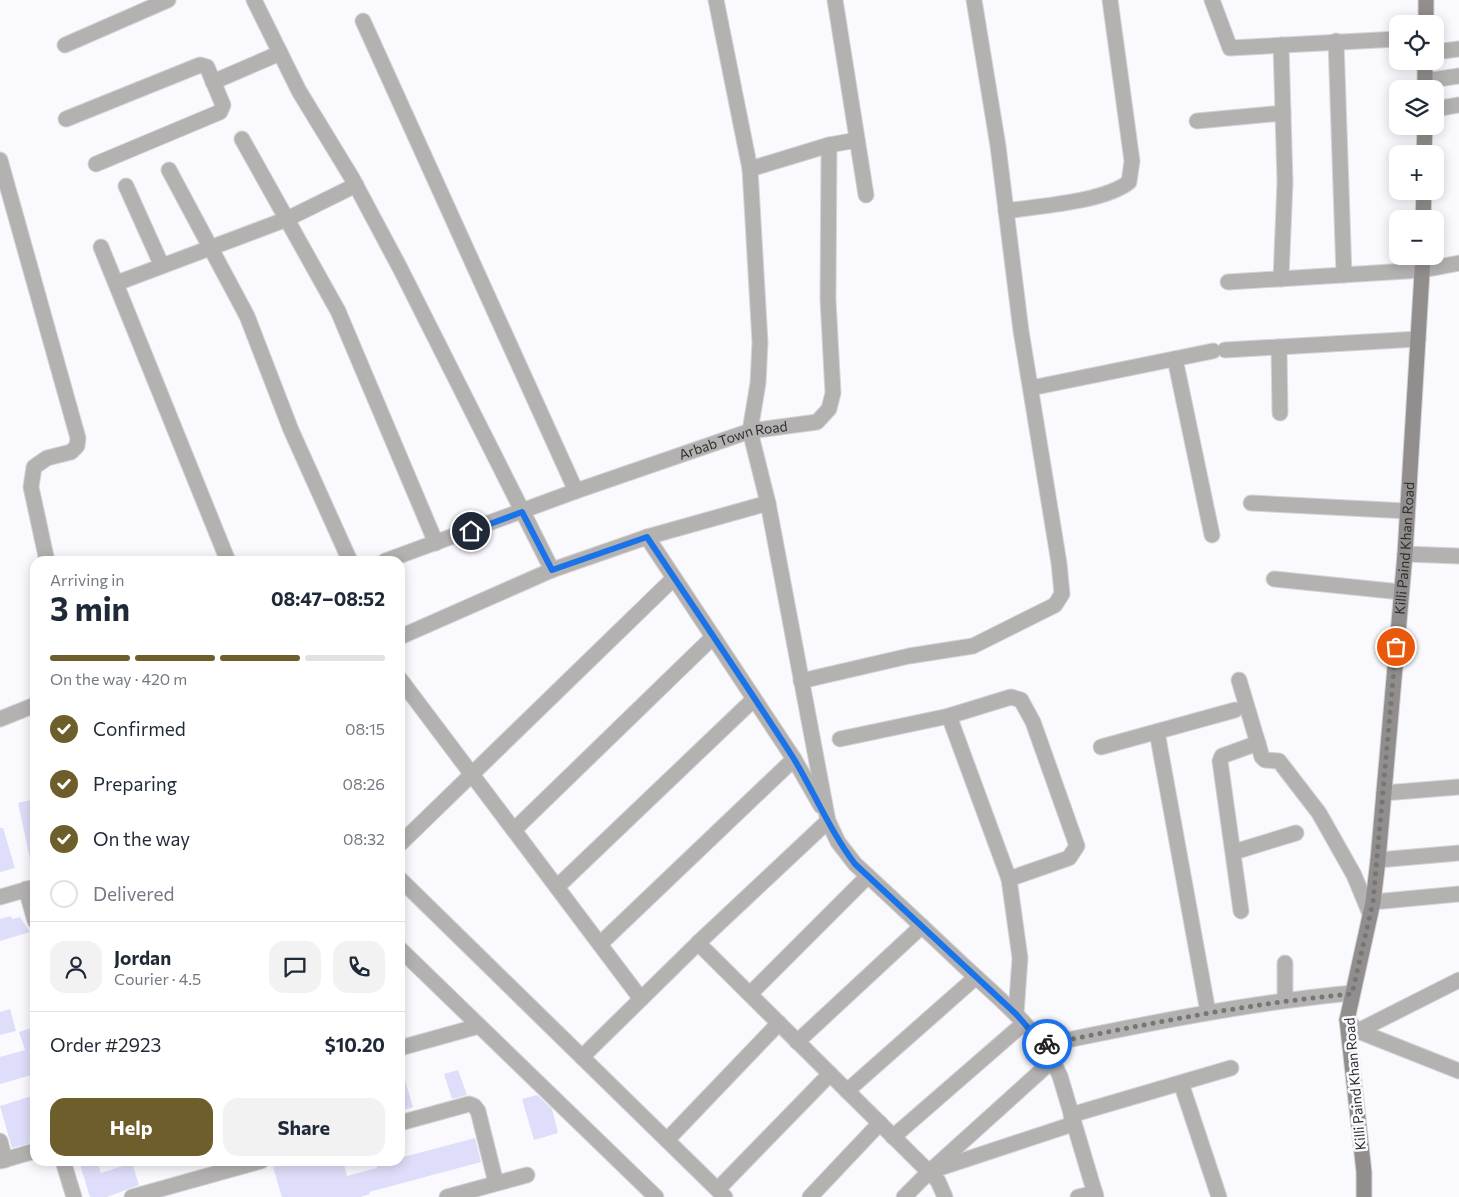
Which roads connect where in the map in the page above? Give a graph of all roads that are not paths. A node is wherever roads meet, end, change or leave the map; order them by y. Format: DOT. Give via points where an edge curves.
graph roads {
  1 [pos="168,0"];
  2 [pos="255,0"];
  3 [pos="716,0"];
  4 [pos="835,0"];
  5 [pos="974,0"];
  6 [pos="1110,0"];
  7 [pos="1212,0"];
  8 [pos="1426,0"];
  9 [pos="1426,15"];
  10 [pos="363,20"];
  11 [pos="1389,39"];
  12 [pos="1336,41"];
  13 [pos="65,45"];
  14 [pos="1281,45"];
  15 [pos="1459,49"];
  16 [pos="1444,51"];
  17 [pos="280,53"];
  18 [pos="1459,76"];
  19 [pos="1444,80"];
  20 [pos="213,82"];
  21 [pos="1459,105"];
  22 [pos="1444,108"];
  23 [pos="1283,113"];
  24 [pos="66,119"];
  25 [pos="1197,121"];
  26 [pos="242,139"];
  27 [pos="857,140"];
  28 [pos="829,146"];
  29 [pos="0,160"];
  30 [pos="96,164"];
  31 [pos="750,169"];
  32 [pos="169,170"];
  33 [pos="356,185"];
  34 [pos="126,186"];
  35 [pos="866,196"];
  36 [pos="1006,211"];
  37 [pos="287,219"];
  38 [pos="101,247"];
  39 [pos="212,248"];
  40 [pos="1444,263"];
  41 [pos="1459,263"];
  42 [pos="1410,265"];
  43 [pos="1423,265"];
  44 [pos="162,266"];
  45 [pos="1344,275"];
  46 [pos="1281,279"];
  47 [pos="1228,282"];
  48 [pos="117,283"];
  49 [pos="1418,338"];
  50 [pos="1279,347"];
  51 [pos="1175,359"];
  52 [pos="1031,388"];
  53 [pos="1280,413"];
  54 [pos="750,431"];
  55 [pos="576,492"];
  56 [pos="768,503"];
  57 [pos="1250,503"];
  58 [pos="1408,511"];
  59 [pos="522,512"];
  60 [pos="1212,535"];
  61 [pos="647,537"];
  62 [pos="436,543"];
  63 [pos="1405,554"];
  64 [pos="46,556"];
  65 [pos="226,556"];
  66 [pos="348,556"];
  67 [pos="399,556"];
  68 [pos="1459,556"];
  69 [pos="552,570"];
  70 [pos="674,578"];
  71 [pos="1274,579"];
  72 [pos="1401,592"];
  73 [pos="405,635"];
  74 [pos="712,636"];
  75 [pos="1239,680"];
  76 [pos="801,681"];
  77 [pos="405,686"];
  78 [pos="754,699"];
  79 [pos="30,707"];
  80 [pos="1235,710"];
  81 [pos="949,716"];
  82 [pos="0,719"];
  83 [pos="1157,732"];
  84 [pos="840,740"];
  85 [pos="1258,743"];
  86 [pos="1101,747"];
  87 [pos="794,759"];
  88 [pos="473,775"];
  89 [pos="1459,787"];
  90 [pos="1384,793"];
  91 [pos="827,818"];
  92 [pos="514,830"];
  93 [pos="1296,833"];
  94 [pos="405,839"];
  95 [pos="1234,852"];
  96 [pos="1459,853"];
  97 [pos="1378,860"];
  98 [pos="868,876"];
  99 [pos="1008,879"];
  100 [pos="405,884"];
  101 [pos="557,887"];
  102 [pos="30,888"];
  103 [pos="1459,894"];
  104 [pos="0,897"];
  105 [pos="1371,908"];
  106 [pos="1241,911"];
  107 [pos="922,926"];
  108 [pos="698,943"];
  109 [pos="600,944"];
  110 [pos="405,954"];
  111 [pos="1284,962"];
  112 [pos="976,977"];
  113 [pos="1459,980"];
  114 [pos="750,994"];
  115 [pos="1352,994"];
  116 [pos="642,999"];
  117 [pos="1285,1000"];
  118 [pos="1208,1012"];
  119 [pos="1019,1019"];
  120 [pos="779,1023"];
  121 [pos="479,1026"];
  122 [pos="1352,1026"];
  123 [pos="797,1042"];
  124 [pos="1043,1045"];
  125 [pos="405,1047"];
  126 [pos="582,1057"];
  127 [pos="1053,1060"];
  128 [pos="1231,1068"];
  129 [pos="1459,1071"];
  130 [pos="830,1074"];
  131 [pos="1181,1082"];
  132 [pos="847,1091"];
  133 [pos="1072,1120"];
  134 [pos="405,1122"];
  135 [pos="880,1123"];
  136 [pos="894,1137"];
  137 [pos="668,1140"];
  138 [pos="0,1141"];
  139 [pos="30,1152"];
  140 [pos="3,1160"];
  141 [pos="65,1166"];
  142 [pos="243,1166"];
  143 [pos="929,1172"];
  144 [pos="527,1175"];
  145 [pos="496,1184"];
  146 [pos="722,1193"];
  147 [pos="1095,1195"];
  148 [pos="74,1197"];
  149 [pos="132,1197"];
  150 [pos="447,1197"];
  151 [pos="656,1197"];
  152 [pos="810,1197"];
  153 [pos="904,1197"];
  154 [pos="944,1197"];
  155 [pos="1078,1197"];
  156 [pos="1219,1197"];
  157 [pos="1364,1197"];
  1 -- 13 [label="street"];
  2 -- 17 [label="street"];
  3 -- 31 [label="street"];
  4 -- 27 [label="street"];
  5 -- 36 [label="street"];
  6 -- 36 [label="street" via="1132,161 1128,182 1122,188 1096,197"];
  7 -- 14 [label="street" via="1230,48"];
  8 -- 9 [label="street"];
  10 -- 55 [label="street"];
  11 -- 12 [label="street"];
  12 -- 14 [label="street"];
  12 -- 45 [label="street"];
  14 -- 23 [label="street"];
  15 -- 16 [label="street"];
  17 -- 20 [label="street"];
  17 -- 33 [label="street"];
  18 -- 19 [label="street"];
  20 -- 24 [label="street" via="207,67 200,65"];
  20 -- 30 [label="street" via="222,105 220,112"];
  21 -- 22 [label="street"];
  23 -- 25 [label="street"];
  23 -- 46 [label="street" via="1285,182"];
  26 -- 37 [label="street"];
  27 -- 28 [label="street"];
  27 -- 35 [label="street"];
  28 -- 31 [label="street"];
  28 -- 54 [label="street, Arbab Town Road" via="828,300 834,393 829,409 817,422"];
  29 -- 64 [label="street" via="78,438 77,446 71,452 47,458 34,467 31,487"];
  31 -- 54 [label="street" via="760,342 758,383"];
  32 -- 39 [label="street"];
  33 -- 37 [label="street"];
  33 -- 59 [label="street"];
  34 -- 44 [label="street"];
  36 -- 52 [label="street"];
  37 -- 39 [label="street"];
  37 -- 62 [label="street" via="338,312"];
  38 -- 48 [label="street"];
  39 -- 44 [label="street"];
  39 -- 66 [label="street" via="248,316 291,430"];
  40 -- 41 [label="street"];
  42 -- 45 [label="street"];
  43 -- 49 [label="street, Killi Paind Khan Road"];
  44 -- 48 [label="street"];
  45 -- 46 [label="street"];
  46 -- 47 [label="street"];
  48 -- 65 [label="street"];
  49 -- 50 [label="street"];
  49 -- 58 [label="street, Killi Paind Khan Road"];
  50 -- 51 [label="street" via="1219,351"];
  50 -- 53 [label="street"];
  51 -- 52 [label="street"];
  51 -- 60 [label="street"];
  52 -- 76 [label="street" via="1059,562 1062,594 1055,605 973,646 909,656"];
  54 -- 55 [label="street, Arbab Town Road"];
  54 -- 56 [label="street"];
  55 -- 59 [label="street, Arbab Town Road"];
  56 -- 61 [label="street"];
  56 -- 76 [label="street"];
  57 -- 58 [label="street"];
  58 -- 63 [label="street, Killi Paind Khan Road"];
  59 -- 62 [label="street, Arbab Town Road"];
  59 -- 69 [label="street"];
  61 -- 69 [label="street"];
  61 -- 70 [label="street"];
  62 -- 67 [label="street, Arbab Town Road"];
  63 -- 68 [label="street"];
  63 -- 72 [label="street, Killi Paind Khan Road"];
  69 -- 73 [label="street"];
  70 -- 74 [label="street"];
  70 -- 88 [label="street"];
  71 -- 72 [label="street"];
  72 -- 90 [label="street, Killi Paind Khan Road"];
  74 -- 78 [label="street"];
  74 -- 92 [label="street"];
  75 -- 85 [label="street"];
  76 -- 91 [label="street"];
  77 -- 88 [label="street"];
  78 -- 87 [label="street"];
  78 -- 101 [label="street"];
  79 -- 82 [label="street"];
  80 -- 83 [label="street"];
  81 -- 84 [label="street"];
  81 -- 99 [label="street"];
  81 -- 99 [label="street" via="1012,697 1026,706 1036,731 1077,846 1069,858"];
  83 -- 86 [label="street"];
  83 -- 118 [label="street"];
  85 -- 95 [label="street" via="1220,757"];
  85 -- 105 [label="street" via="1262,757 1278,761 1319,813"];
  87 -- 91 [label="street"];
  87 -- 109 [label="street"];
  88 -- 92 [label="street"];
  88 -- 94 [label="street"];
  89 -- 90 [label="street"];
  90 -- 97 [label="street, Killi Paind Khan Road"];
  91 -- 98 [label="street" via="838,842"];
  91 -- 108 [label="street"];
  92 -- 101 [label="street"];
  93 -- 95 [label="street"];
  95 -- 106 [label="street"];
  96 -- 97 [label="street"];
  97 -- 105 [label="street, Killi Paind Khan Road"];
  98 -- 107 [label="street"];
  98 -- 114 [label="street"];
  99 -- 119 [label="street" via="1020,958"];
  100 -- 126 [label="street"];
  101 -- 109 [label="street"];
  102 -- 104 [label="street"];
  103 -- 105 [label="street"];
  105 -- 115 [label="street, Killi Paind Khan Road"];
  107 -- 112 [label="street"];
  107 -- 123 [label="street"];
  108 -- 114 [label="street"];
  108 -- 116 [label="street"];
  109 -- 116 [label="street"];
  110 -- 121 [label="street"];
  111 -- 117 [label="street"];
  112 -- 119 [label="street"];
  112 -- 132 [label="street"];
  113 -- 122 [label="street"];
  114 -- 120 [label="street"];
  115 -- 117 [label="street"];
  115 -- 122 [label="street, Killi Paind Khan Road"];
  116 -- 126 [label="street"];
  117 -- 118 [label="street"];
  118 -- 124 [label="street"];
  119 -- 124 [label="street"];
  119 -- 136 [label="street"];
  120 -- 123 [label="street"];
  120 -- 137 [label="street"];
  121 -- 125 [label="street"];
  121 -- 151 [label="street"];
  122 -- 129 [label="street"];
  122 -- 157 [label="street, Killi Paind Khan Road"];
  123 -- 130 [label="street"];
  124 -- 127 [label="street"];
  126 -- 137 [label="street"];
  127 -- 133 [label="street"];
  127 -- 143 [label="street"];
  128 -- 131 [label="street"];
  130 -- 132 [label="street"];
  130 -- 146 [label="street"];
  131 -- 133 [label="street"];
  131 -- 156 [label="street"];
  132 -- 135 [label="street"];
  133 -- 143 [label="street"];
  133 -- 147 [label="street"];
  134 -- 145 [label="street" via="469,1104 474,1106"];
  135 -- 136 [label="street"];
  135 -- 152 [label="street"];
  136 -- 143 [label="street"];
  137 -- 146 [label="street"];
  138 -- 140 [label="street"];
  139 -- 140 [label="street"];
  141 -- 148 [label="street"];
  142 -- 149 [label="street"];
  143 -- 153 [label="street"];
  143 -- 154 [label="street" via="938,1181"];
  144 -- 145 [label="street"];
  145 -- 150 [label="street"];
  147 -- 155 [label="street"];
}
